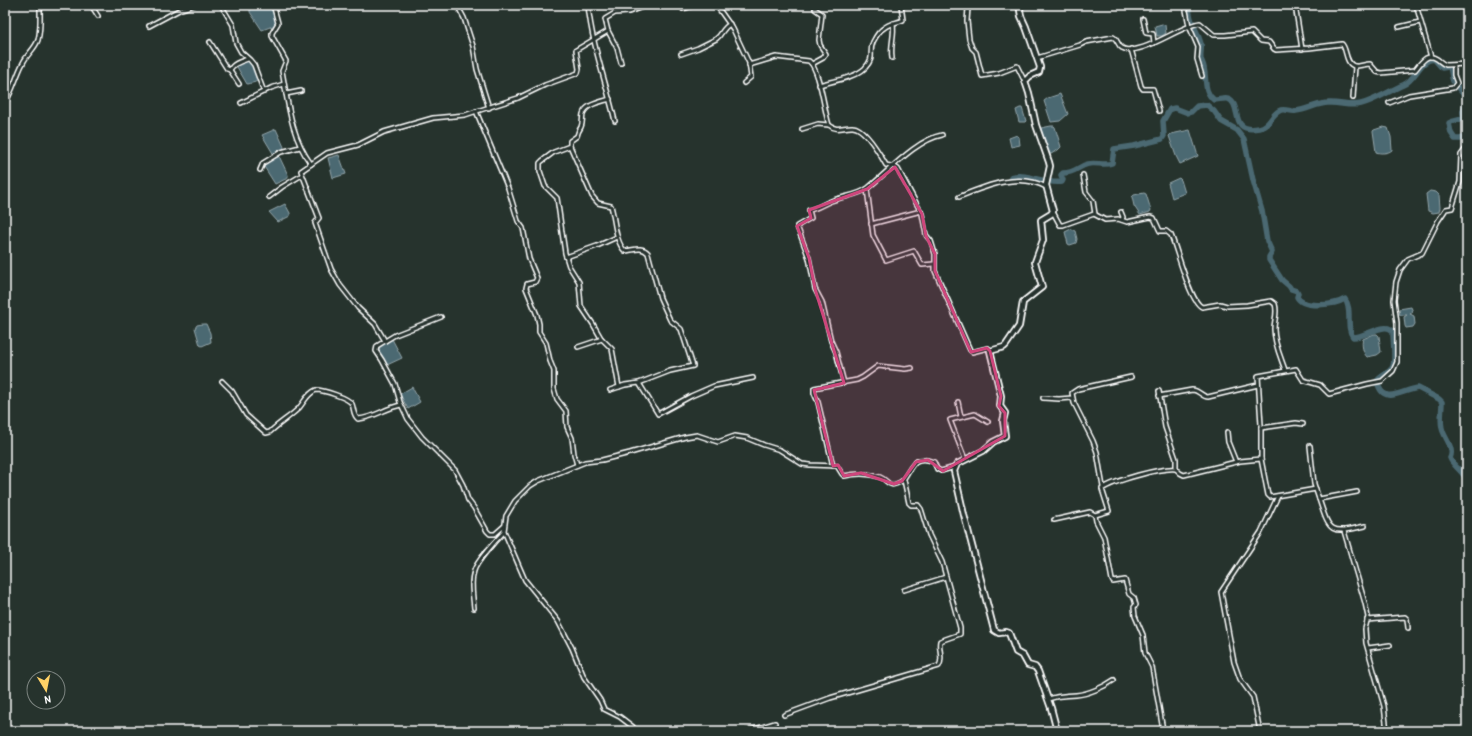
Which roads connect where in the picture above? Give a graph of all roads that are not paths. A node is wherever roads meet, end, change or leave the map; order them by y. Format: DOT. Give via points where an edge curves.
graph roads {
  1 [pos="40,5"];
  2 [pos="91,5"];
  3 [pos="194,5"];
  4 [pos="221,5"];
  5 [pos="276,5"];
  6 [pos="457,5"];
  7 [pos="588,5"];
  8 [pos="648,5"];
  9 [pos="696,5"];
  10 [pos="716,5"];
  11 [pos="901,5"];
  12 [pos="1021,5"];
  13 [pos="1185,5"];
  14 [pos="1295,5"];
  15 [pos="1416,5"];
  16 [pos="968,8"];
  17 [pos="683,9"];
  18 [pos="815,9"];
  19 [pos="98,16"];
  20 [pos="1143,19"];
  21 [pos="1420,22"];
  22 [pos="893,23"];
  23 [pos="730,24"];
  24 [pos="149,26"];
  25 [pos="1190,26"];
  26 [pos="1399,27"];
  27 [pos="608,31"];
  28 [pos="594,40"];
  29 [pos="210,42"];
  30 [pos="1154,43"];
  31 [pos="1131,49"];
  32 [pos="1302,49"];
  33 [pos="681,54"];
  34 [pos="1431,57"];
  35 [pos="892,58"];
  36 [pos="1037,58"];
  37 [pos="248,59"];
  38 [pos="621,63"];
  39 [pos="812,64"];
  40 [pos="1467,64"];
  41 [pos="749,65"];
  42 [pos="1355,66"];
  43 [pos="1454,66"];
  44 [pos="230,70"];
  45 [pos="1202,76"];
  46 [pos="1025,80"];
  47 [pos="744,83"];
  48 [pos="239,84"];
  49 [pos="284,84"];
  50 [pos="819,85"];
  51 [pos="302,91"];
  52 [pos="264,92"];
  53 [pos="286,94"];
  54 [pos="1353,98"];
  55 [pos="610,99"];
  56 [pos="5,103"];
  57 [pos="241,103"];
  58 [pos="1388,103"];
  59 [pos="489,108"];
  60 [pos="476,111"];
  61 [pos="1159,111"];
  62 [pos="615,121"];
  63 [pos="829,125"];
  64 [pos="802,129"];
  65 [pos="942,135"];
  66 [pos="570,146"];
  67 [pos="300,147"];
  68 [pos="1467,147"];
  69 [pos="311,164"];
  70 [pos="894,167"];
  71 [pos="260,170"];
  72 [pos="302,175"];
  73 [pos="1083,175"];
  74 [pos="1046,186"];
  75 [pos="866,189"];
  76 [pos="269,197"];
  77 [pos="959,197"];
  78 [pos="921,211"];
  79 [pos="1053,212"];
  80 [pos="1121,212"];
  81 [pos="1095,214"];
  82 [pos="1122,220"];
  83 [pos="871,224"];
  84 [pos="617,237"];
  85 [pos="566,256"];
  86 [pos="934,264"];
  87 [pos="441,317"];
  88 [pos="602,339"];
  89 [pos="385,341"];
  90 [pos="578,347"];
  91 [pos="990,351"];
  92 [pos="912,368"];
  93 [pos="1285,370"];
  94 [pos="1132,377"];
  95 [pos="753,378"];
  96 [pos="222,381"];
  97 [pos="639,383"];
  98 [pos="844,383"];
  99 [pos="1258,385"];
  100 [pos="619,387"];
  101 [pos="610,390"];
  102 [pos="1159,391"];
  103 [pos="1159,396"];
  104 [pos="1043,398"];
  105 [pos="1072,398"];
  106 [pos="958,402"];
  107 [pos="401,405"];
  108 [pos="961,417"];
  109 [pos="988,422"];
  110 [pos="1302,424"];
  111 [pos="1261,428"];
  112 [pos="1227,432"];
  113 [pos="1310,446"];
  114 [pos="965,459"];
  115 [pos="1261,459"];
  116 [pos="1236,462"];
  117 [pos="577,465"];
  118 [pos="833,466"];
  119 [pos="955,467"];
  120 [pos="1176,469"];
  121 [pos="904,480"];
  122 [pos="1103,487"];
  123 [pos="1316,489"];
  124 [pos="1357,492"];
  125 [pos="1278,496"];
  126 [pos="1319,499"];
  127 [pos="1095,516"];
  128 [pos="1054,520"];
  129 [pos="504,526"];
  130 [pos="1365,526"];
  131 [pos="1344,531"];
  132 [pos="504,532"];
  133 [pos="946,577"];
  134 [pos="904,590"];
  135 [pos="474,608"];
  136 [pos="1367,620"];
  137 [pos="1408,628"];
  138 [pos="1390,645"];
  139 [pos="1368,648"];
  140 [pos="1114,680"];
  141 [pos="1048,699"];
  142 [pos="784,715"];
  143 [pos="775,723"];
  144 [pos="1163,730"];
  145 [pos="635,731"];
  146 [pos="748,731"];
  147 [pos="1057,731"];
  148 [pos="1260,731"];
  149 [pos="1388,731"];
  1 -- 56 [label="street" via="38,40 22,64"];
  2 -- 19 [label="street"];
  3 -- 24 [label="street"];
  4 -- 37 [label="street" via="233,25 236,43"];
  5 -- 49 [label="street" via="274,8 278,23 272,36 286,61 282,69"];
  6 -- 59 [label="street" via="473,46"];
  7 -- 28 [label="street"];
  8 -- 27 [label="street" via="608,17 605,19"];
  9 -- 17 [label="street"];
  10 -- 23 [label="street"];
  11 -- 22 [label="street" via="904,20"];
  12 -- 36 [label="street" via="1021,16"];
  13 -- 25 [label="street"];
  14 -- 32 [label="street"];
  15 -- 21 [label="street"];
  16 -- 46 [label="street" via="969,39 976,52 982,76 999,74 1017,66"];
  18 -- 39 [label="street" via="822,14 819,40 826,54"];
  20 -- 30 [label="street" via="1146,33 1153,34"];
  21 -- 26 [label="street"];
  21 -- 34 [label="street"];
  22 -- 35 [label="street"];
  22 -- 50 [label="street" via="882,29 873,42 872,56 865,68"];
  23 -- 33 [label="street" via="723,28 716,39"];
  23 -- 41 [label="street"];
  25 -- 30 [label="street"];
  25 -- 32 [label="street" via="1202,24 1216,35 1252,32 1260,41 1269,42 1276,50"];
  25 -- 45 [label="street" via="1198,47 1197,59"];
  27 -- 28 [label="street"];
  27 -- 38 [label="street"];
  28 -- 55 [label="street"];
  28 -- 59 [label="street" via="576,50 578,73"];
  29 -- 44 [label="street"];
  30 -- 31 [label="street"];
  31 -- 36 [label="street" via="1122,48 1113,37 1086,42"];
  31 -- 61 [label="street" via="1141,86 1144,89 1153,89"];
  32 -- 42 [label="street" via="1342,44 1350,62"];
  34 -- 42 [label="street" via="1423,60 1418,70 1381,73 1370,64"];
  34 -- 43 [label="street" via="1444,65"];
  36 -- 46 [label="street" via="1039,72"];
  37 -- 44 [label="street" via="239,62"];
  37 -- 52 [label="street" via="256,68"];
  39 -- 41 [label="street" via="809,61 776,57"];
  39 -- 50 [label="street"];
  40 -- 43 [label="street"];
  41 -- 47 [label="street" via="751,77"];
  42 -- 54 [label="street"];
  43 -- 58 [label="street" via="1456,85 1449,89 1409,95"];
  44 -- 48 [label="street"];
  46 -- 74 [label="street" via="1035,122 1050,162"];
  49 -- 52 [label="street"];
  49 -- 53 [label="street"];
  50 -- 63 [label="street"];
  51 -- 53 [label="street"];
  52 -- 57 [label="street"];
  53 -- 67 [label="street"];
  55 -- 62 [label="street"];
  55 -- 66 [label="street" via="586,109 581,127 577,136 570,141"];
  59 -- 60 [label="street"];
  60 -- 69 [label="street" via="464,115 433,118 391,129 358,145 327,153"];
  60 -- 117 [label="street" via="524,231 528,259 537,278 535,282 527,284 526,288 554,371 557,399 566,411 567,427 572,438"];
  63 -- 64 [label="street" via="818,124"];
  63 -- 70 [label="street" via="835,129 858,129 872,142 886,165"];
  65 -- 70 [label="street" via="913,149"];
  66 -- 84 [label="street" via="592,196 598,203 611,206"];
  66 -- 85 [label="street" via="547,157 540,166 545,186 557,198"];
  67 -- 69 [label="street"];
  67 -- 71 [label="street" via="281,152 262,163"];
  68 -- 93 [label="street" via="1461,155 1460,182 1452,208 1446,209 1438,221 1422,253 1410,257 1400,270 1394,300 1397,322 1396,364 1389,376 1379,382 1329,394 1320,385 1303,380 1296,369"];
  69 -- 72 [label="street" via="301,171"];
  70 -- 75 [label="street"];
  70 -- 78 [label="street" via="898,169"];
  72 -- 76 [label="street"];
  72 -- 89 [label="street" via="319,218 315,222 333,272 342,289 375,324"];
  73 -- 81 [label="street" via="1086,192 1093,201"];
  74 -- 77 [label="street" via="1030,180 1018,180 983,187"];
  74 -- 79 [label="street"];
  75 -- 83 [label="street"];
  75 -- 98 [label="street" via="808,210 811,218 797,226 809,258"];
  78 -- 83 [label="street"];
  78 -- 86 [label="street" via="926,235 935,254"];
  79 -- 81 [label="street" via="1060,225"];
  79 -- 91 [label="street" via="1041,220 1043,240 1035,262 1042,287 1024,302 1019,326 1006,345"];
  80 -- 82 [label="street"];
  81 -- 82 [label="street" via="1105,220"];
  82 -- 93 [label="street" via="1127,222 1154,218 1160,231 1169,232 1199,306 1247,305 1270,301 1275,304 1277,314 1274,329"];
  83 -- 86 [label="street" via="873,235 886,260 914,251 922,265"];
  84 -- 85 [label="street"];
  84 -- 97 [label="street" via="625,251 641,248 646,250 660,298 670,320 681,329 693,366 670,371"];
  85 -- 88 [label="street" via="578,282 582,310"];
  86 -- 91 [label="street" via="940,284 970,350 972,352 988,348"];
  87 -- 89 [label="street"];
  88 -- 90 [label="street"];
  88 -- 100 [label="street" via="612,349"];
  89 -- 107 [label="street" via="377,346 376,351 395,384"];
  91 -- 114 [label="street" via="1001,396 1000,406 1005,412 1003,420 1006,436"];
  92 -- 98 [label="street" via="878,366 860,379"];
  93 -- 99 [label="street" via="1258,376"];
  94 -- 105 [label="street" via="1078,389 1072,392"];
  95 -- 97 [label="street" via="714,386 658,414"];
  96 -- 107 [label="street" via="232,391 246,415 266,433 299,408 308,395 316,390 348,400 358,419 371,417"];
  97 -- 100 [label="street"];
  98 -- 118 [label="street" via="814,390"];
  99 -- 103 [label="street" via="1208,397 1196,390"];
  99 -- 111 [label="street"];
  100 -- 101 [label="street"];
  102 -- 103 [label="street"];
  103 -- 120 [label="street" via="1165,427 1176,459"];
  104 -- 105 [label="street"];
  105 -- 122 [label="street" via="1097,452"];
  106 -- 108 [label="street"];
  107 -- 129 [label="street" via="417,432 455,470 468,500 487,531 495,534"];
  108 -- 109 [label="street" via="975,414"];
  108 -- 114 [label="street" via="950,420"];
  110 -- 111 [label="street"];
  111 -- 115 [label="street"];
  112 -- 116 [label="street"];
  113 -- 123 [label="street"];
  114 -- 119 [label="street"];
  115 -- 116 [label="street"];
  115 -- 125 [label="street" via="1268,495"];
  116 -- 120 [label="street" via="1184,475"];
  117 -- 118 [label="street" via="685,437 697,436 718,442 735,436 780,450 802,464"];
  117 -- 129 [label="street" via="530,486 511,505"];
  118 -- 121 [label="street" via="838,467 844,476 858,473 879,476 891,484"];
  119 -- 121 [label="street" via="941,471 934,462 922,460 911,466"];
  119 -- 141 [label="street" via="964,515 994,630 1009,633 1016,652 1038,671"];
  120 -- 122 [label="street" via="1152,472"];
  121 -- 133 [label="street" via="909,503 918,505 921,509"];
  122 -- 127 [label="street" via="1108,511"];
  123 -- 125 [label="street"];
  123 -- 126 [label="street"];
  124 -- 126 [label="street"];
  125 -- 148 [label="street" via="1261,532 1221,592 1234,662 1240,679 1253,697"];
  126 -- 131 [label="street" via="1330,528"];
  127 -- 128 [label="street" via="1090,512"];
  127 -- 144 [label="street" via="1104,537 1112,580 1125,580 1129,594 1136,600 1134,607 1143,635 1145,653 1152,667"];
  129 -- 132 [label="street"];
  130 -- 131 [label="street"];
  131 -- 136 [label="street" via="1365,604"];
  132 -- 135 [label="street" via="474,570"];
  132 -- 145 [label="street" via="525,580 558,621 584,676 604,709 620,717"];
  133 -- 134 [label="street"];
  133 -- 142 [label="street" via="961,633 940,641 939,666 830,698"];
  136 -- 137 [label="street" via="1405,616"];
  136 -- 139 [label="street"];
  138 -- 139 [label="street"];
  139 -- 149 [label="street"];
  140 -- 141 [label="street" via="1087,692 1076,695 1063,694"];
  141 -- 147 [label="street"];
  143 -- 146 [label="street"];
}
